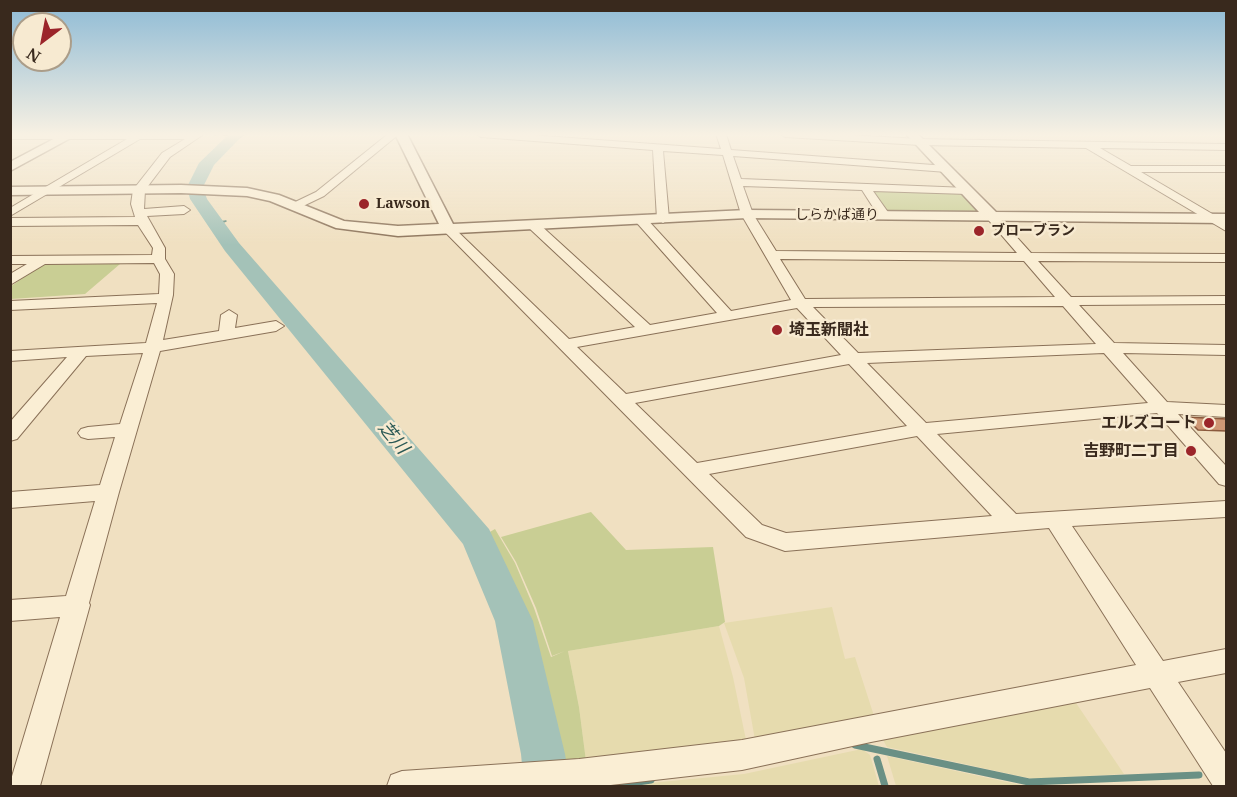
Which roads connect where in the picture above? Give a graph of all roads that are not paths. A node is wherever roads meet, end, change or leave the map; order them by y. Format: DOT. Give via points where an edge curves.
graph roads {
  1 [pos="81,171"];
  2 [pos="153,171"];
  3 [pos="348,171"];
  4 [pos="420,171"];
  5 [pos="660,171"];
  6 [pos="733,171"];
  7 [pos="949,171"];
  8 [pos="1132,171"];
  9 [pos="736,182"];
  10 [pos="866,188"];
  11 [pos="139,189"];
  12 [pos="10,191"];
  13 [pos="48,191"];
  14 [pos="968,191"];
  15 [pos="295,206"];
  16 [pos="184,210"];
  17 [pos="10,213"];
  18 [pos="747,214"];
  19 [pos="884,215"];
  20 [pos="991,216"];
  21 [pos="142,217"];
  22 [pos="1219,218"];
  23 [pos="663,219"];
  24 [pos="641,220"];
  25 [pos="10,222"];
  26 [pos="533,225"];
  27 [pos="1227,227"];
  28 [pos="449,230"];
  29 [pos="772,255"];
  30 [pos="1026,256"];
  31 [pos="1227,258"];
  32 [pos="158,259"];
  33 [pos="10,260"];
  34 [pos="42,260"];
  35 [pos="10,281"];
  36 [pos="165,298"];
  37 [pos="1227,300"];
  38 [pos="1066,301"];
  39 [pos="800,303"];
  40 [pos="10,306"];
  41 [pos="230,315"];
  42 [pos="728,316"];
  43 [pos="276,326"];
  44 [pos="648,331"];
  45 [pos="227,334"];
  46 [pos="567,344"];
  47 [pos="153,347"];
  48 [pos="1108,348"];
  49 [pos="1227,350"];
  50 [pos="81,352"];
  51 [pos="10,356"];
  52 [pos="855,358"];
  53 [pos="622,400"];
  54 [pos="1162,407"];
  55 [pos="1227,411"];
  56 [pos="923,429"];
  57 [pos="127,430"];
  58 [pos="88,433"];
  59 [pos="10,435"];
  60 [pos="694,470"];
  61 [pos="1227,479"];
  62 [pos="108,492"];
  63 [pos="10,500"];
  64 [pos="1227,509"];
  65 [pos="1055,519"];
  66 [pos="1011,522"];
  67 [pos="78,605"];
  68 [pos="10,611"];
  69 [pos="1227,661"];
  70 [pos="1157,674"];
  71 [pos="1227,779"];
  72 [pos="25,786"];
  73 [pos="402,786"];
  1 -- 13 [label="street"];
  2 -- 11 [label="street"];
  3 -- 15 [label="street" via="320,194"];
  4 -- 28 [label="street"];
  5 -- 23 [label="street"];
  6 -- 9 [label="street"];
  7 -- 14 [label="street"];
  8 -- 22 [label="street"];
  9 -- 10 [label="street"];
  9 -- 18 [label="street"];
  10 -- 14 [label="street"];
  10 -- 19 [label="street"];
  11 -- 13 [label="street, しらかば通り"];
  11 -- 15 [label="street, しらかば通り" via="259,194"];
  11 -- 21 [label="street" via="137,204"];
  12 -- 13 [label="street, しらかば通り"];
  13 -- 17 [label="street"];
  14 -- 20 [label="street"];
  15 -- 28 [label="street, しらかば通り" via="328,221 354,227 383,231"];
  16 -- 21 [label="street"];
  18 -- 19 [label="street, しらかば通り"];
  18 -- 23 [label="street, しらかば通り"];
  18 -- 29 [label="street"];
  19 -- 20 [label="street, しらかば通り"];
  20 -- 22 [label="street, しらかば通り"];
  20 -- 30 [label="street"];
  21 -- 25 [label="street"];
  21 -- 32 [label="street" via="159,248"];
  22 -- 27 [label="street"];
  23 -- 24 [label="street, しらかば通り"];
  24 -- 26 [label="street, しらかば通り"];
  24 -- 42 [label="street"];
  26 -- 28 [label="street, しらかば通り"];
  26 -- 44 [label="street"];
  28 -- 46 [label="street"];
  29 -- 30 [label="street"];
  29 -- 39 [label="street"];
  30 -- 31 [label="street"];
  30 -- 38 [label="street"];
  32 -- 34 [label="street"];
  32 -- 36 [label="street" via="167,274"];
  33 -- 34 [label="street"];
  34 -- 35 [label="street"];
  36 -- 40 [label="street"];
  36 -- 47 [label="street"];
  37 -- 38 [label="street"];
  38 -- 39 [label="street"];
  38 -- 48 [label="street"];
  39 -- 42 [label="street"];
  39 -- 52 [label="street"];
  41 -- 45 [label="street"];
  42 -- 44 [label="street"];
  43 -- 45 [label="street"];
  44 -- 46 [label="street"];
  45 -- 47 [label="street"];
  46 -- 53 [label="street"];
  47 -- 50 [label="street"];
  47 -- 57 [label="street"];
  48 -- 49 [label="street"];
  48 -- 52 [label="street"];
  48 -- 54 [label="street"];
  50 -- 51 [label="street"];
  50 -- 59 [label="street"];
  52 -- 53 [label="street"];
  52 -- 56 [label="street"];
  53 -- 60 [label="street"];
  54 -- 55 [label="street"];
  54 -- 56 [label="street"];
  54 -- 61 [label="street"];
  56 -- 60 [label="street"];
  56 -- 66 [label="street"];
  57 -- 58 [label="street"];
  57 -- 62 [label="street"];
  60 -- 66 [label="street" via="754,531 785,542"];
  62 -- 63 [label="street"];
  62 -- 67 [label="street"];
  64 -- 65 [label="street"];
  65 -- 66 [label="street"];
  65 -- 70 [label="street"];
  67 -- 68 [label="street"];
  67 -- 72 [label="street"];
  69 -- 70 [label="street"];
  70 -- 71 [label="street"];
  70 -- 73 [label="street" via="742,755 579,774"];
}
